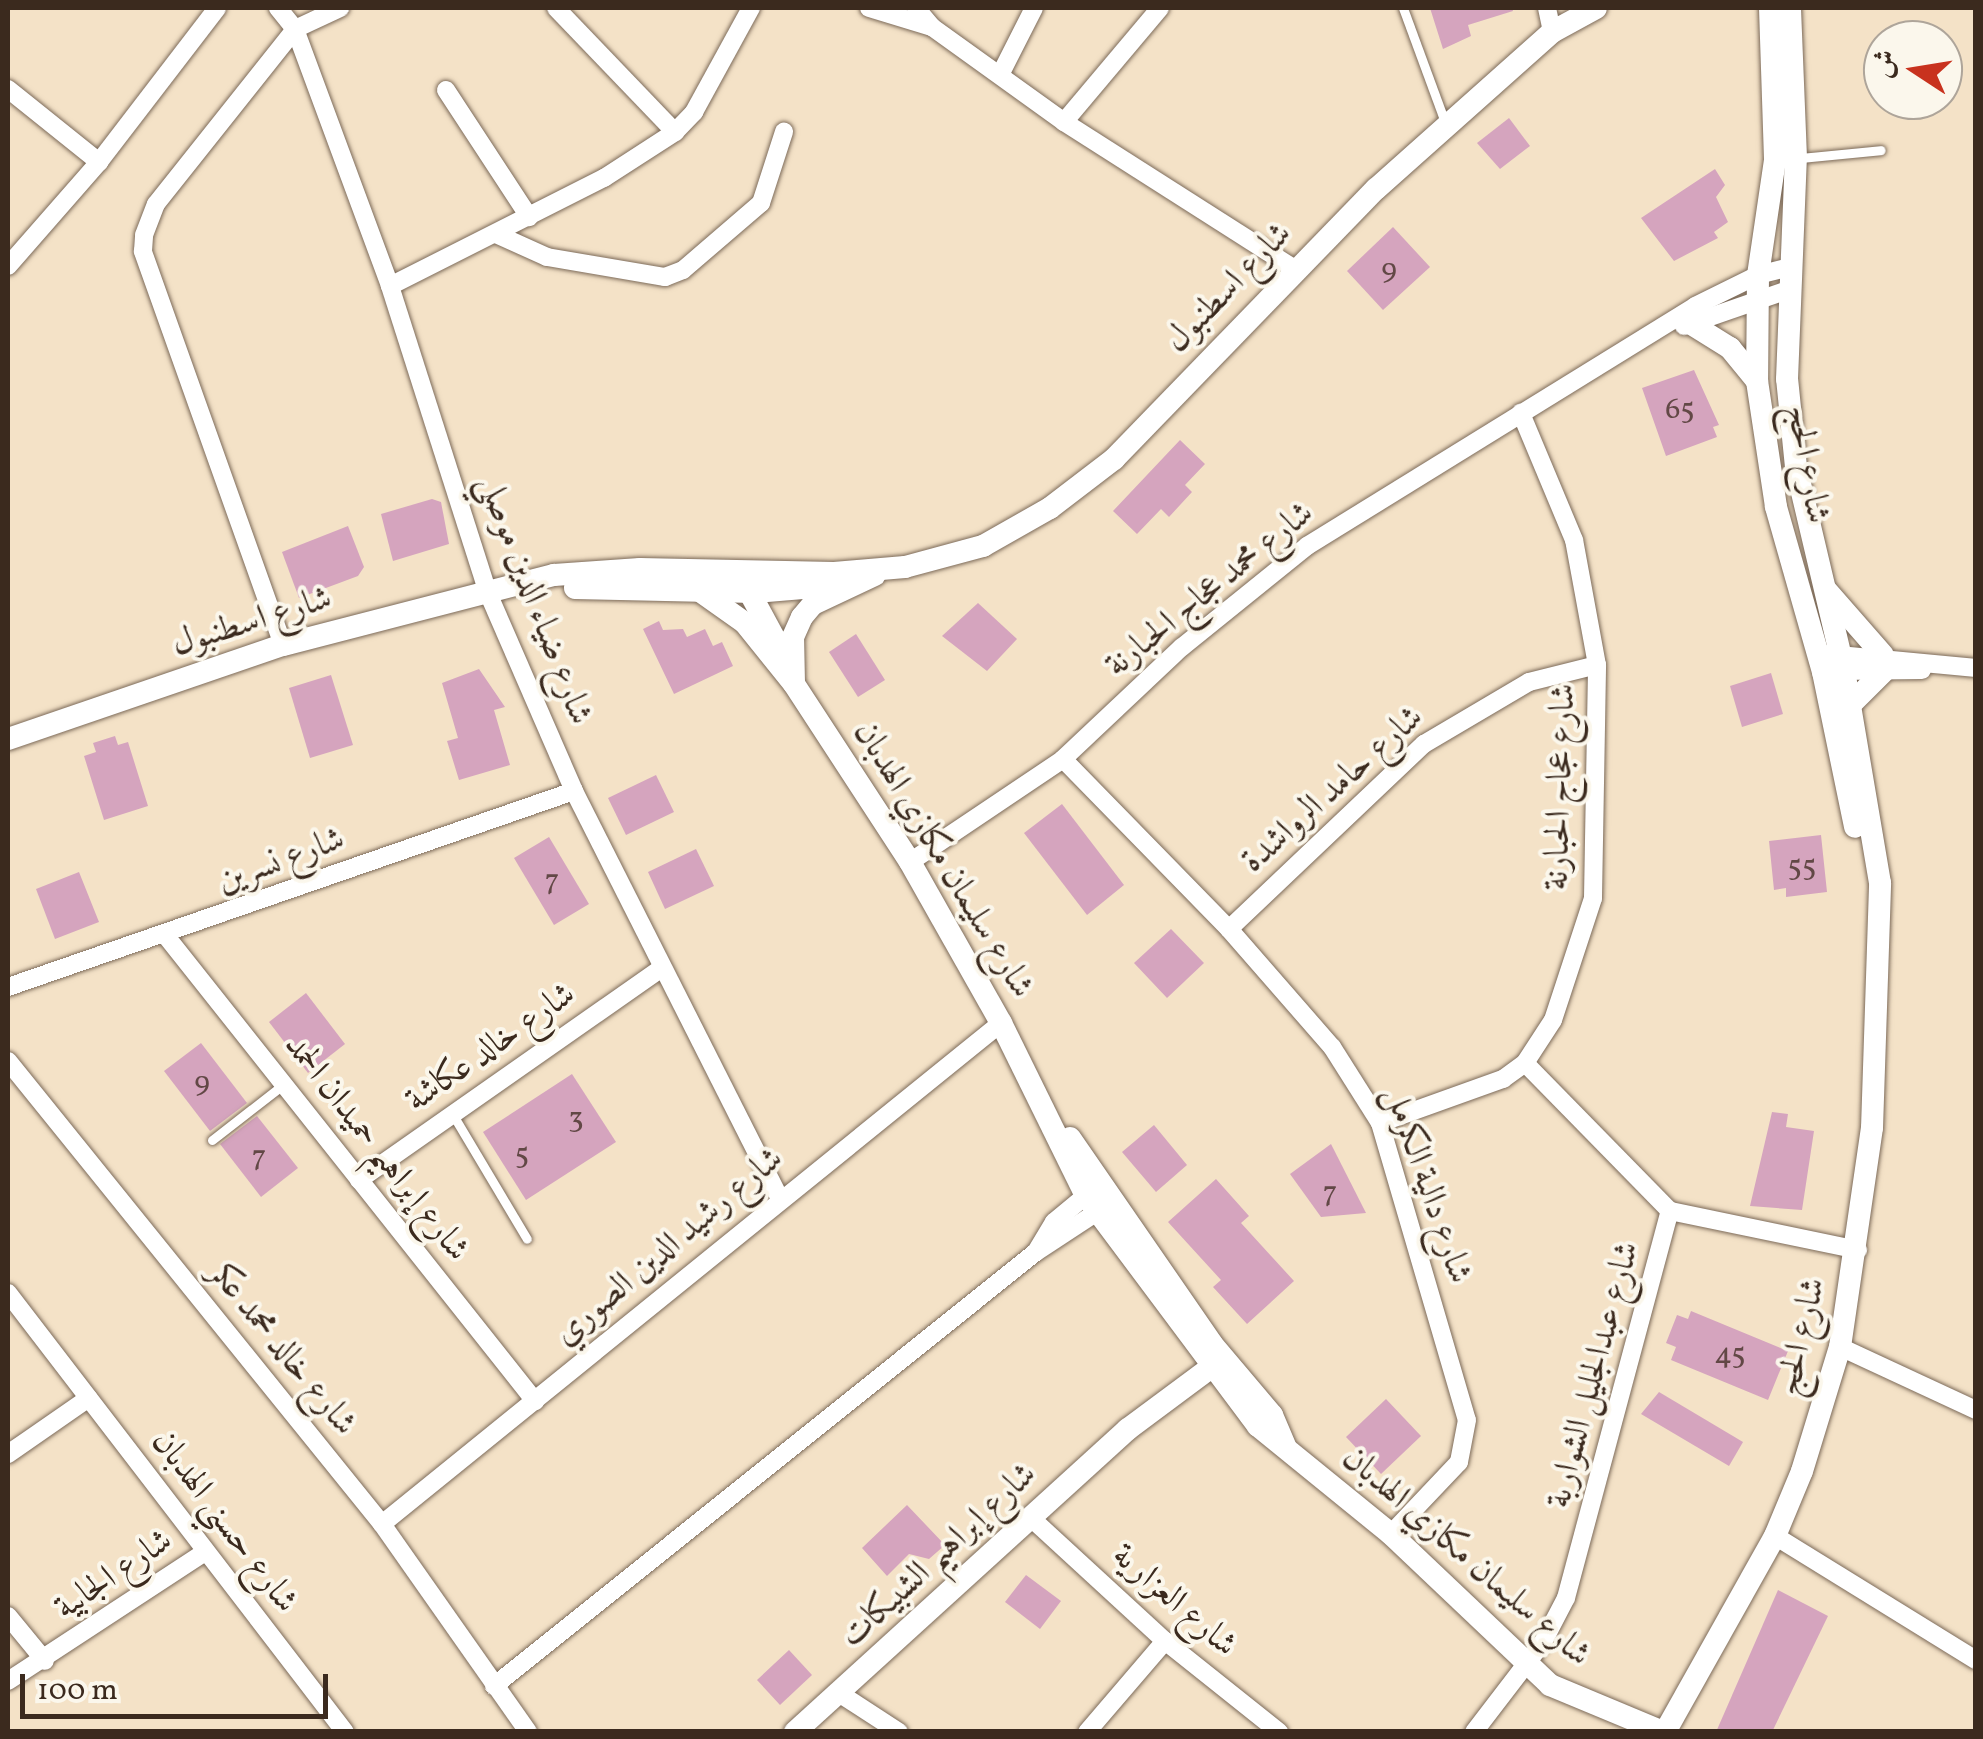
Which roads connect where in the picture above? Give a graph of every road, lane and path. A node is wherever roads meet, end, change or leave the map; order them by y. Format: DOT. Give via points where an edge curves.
graph roads {
  1 [pos="216,8"];
  2 [pos="278,8"];
  3 [pos="340,8"];
  4 [pos="556,8"];
  5 [pos="751,8"];
  6 [pos="870,8"];
  7 [pos="916,8"];
  8 [pos="1160,8"];
  9 [pos="1403,8"];
  10 [pos="1548,8"];
  11 [pos="1596,8"];
  12 [pos="1770,8"];
  13 [pos="1790,8"];
  14 [pos="1030,9"];
  15 [pos="932,27"];
  16 [pos="295,29"];
  17 [pos="1552,32"];
  18 [pos="1000,75"];
  19 [pos="8,88"];
  20 [pos="446,90"];
  21 [pos="1064,122"];
  22 [pos="1446,125"];
  23 [pos="675,132"];
  24 [pos="784,132"];
  25 [pos="1882,150"];
  26 [pos="1786,159"];
  27 [pos="99,162"];
  28 [pos="530,217"];
  29 [pos="496,234"];
  30 [pos="10,258"];
  31 [pos="1295,269"];
  32 [pos="1758,274"];
  33 [pos="1789,278"];
  34 [pos="390,286"];
  35 [pos="1758,300"];
  36 [pos="1693,325"];
  37 [pos="1669,327"];
  38 [pos="1757,381"];
  39 [pos="1521,413"];
  40 [pos="888,570"];
  41 [pos="724,572"];
  42 [pos="1819,581"];
  43 [pos="522,586"];
  44 [pos="700,591"];
  45 [pos="755,592"];
  46 [pos="488,593"];
  47 [pos="283,645"];
  48 [pos="1884,662"];
  49 [pos="1832,663"];
  50 [pos="1597,665"];
  51 [pos="1976,668"];
  52 [pos="794,684"];
  53 [pos="1850,705"];
  54 [pos="8,739"];
  55 [pos="1063,759"];
  56 [pos="574,791"];
  57 [pos="910,862"];
  58 [pos="1878,922"];
  59 [pos="1229,929"];
  60 [pos="166,936"];
  61 [pos="660,969"];
  62 [pos="8,987"];
  63 [pos="1001,1022"];
  64 [pos="8,1061"];
  65 [pos="1525,1063"];
  66 [pos="284,1084"];
  67 [pos="454,1114"];
  68 [pos="1380,1124"];
  69 [pos="212,1140"];
  70 [pos="359,1180"];
  71 [pos="778,1197"];
  72 [pos="1099,1199"];
  73 [pos="1670,1210"];
  74 [pos="527,1239"];
  75 [pos="1858,1250"];
  76 [pos="8,1294"];
  77 [pos="1840,1347"];
  78 [pos="1212,1357"];
  79 [pos="89,1398"];
  80 [pos="535,1400"];
  81 [pos="1976,1410"];
  82 [pos="8,1454"];
  83 [pos="1030,1516"];
  84 [pos="382,1524"];
  85 [pos="1391,1534"];
  86 [pos="1774,1536"];
  87 [pos="205,1552"];
  88 [pos="8,1616"];
  89 [pos="1165,1641"];
  90 [pos="1976,1660"];
  91 [pos="45,1661"];
  92 [pos="1524,1664"];
  93 [pos="8,1680"];
  94 [pos="494,1686"];
  95 [pos="842,1694"];
  96 [pos="345,1732"];
  97 [pos="528,1732"];
  98 [pos="795,1732"];
  99 [pos="899,1732"];
  100 [pos="1087,1732"];
  101 [pos="1280,1732"];
  102 [pos="1474,1732"];
  103 [pos="1664,1732"];
  1 -- 27 [label="street"];
  2 -- 16 [label="street, شارع ضياء الدين موصلي"];
  3 -- 16 [label="street"];
  4 -- 23 [label="street"];
  5 -- 23 [label="street" via="694,112"];
  6 -- 15 [label="street"];
  7 -- 15 [label="street"];
  8 -- 21 [label="street"];
  9 -- 22 [label="lane"];
  10 -- 17 [label="street"];
  11 -- 17 [label="street, شارع اسطنبول"];
  12 -- 26 [label="street, شارع الحج"];
  13 -- 26 [label="street, شارع الحج"];
  14 -- 18 [label="street"];
  15 -- 18 [label="street"];
  16 -- 34 [label="street, شارع ضياء الدين موصلي"];
  16 -- 47 [label="street" via="156,204 143,251"];
  17 -- 22 [label="street, شارع اسطنبول"];
  18 -- 21 [label="street"];
  19 -- 27 [label="street"];
  20 -- 28 [label="street"];
  21 -- 31 [label="street"];
  22 -- 31 [label="street, شارع اسطنبول"];
  23 -- 28 [label="street"];
  24 -- 29 [label="street" via="760,203 683,270 665,277 547,258"];
  25 -- 26 [label="lane"];
  26 -- 32 [label="street, شارع الحج"];
  26 -- 33 [label="street, شارع الحج"];
  27 -- 30 [label="street"];
  28 -- 29 [label="street"];
  29 -- 34 [label="street"];
  31 -- 40 [label="street, شارع اسطنبول" via="1082,486 983,546"];
  32 -- 33 [label="street, شارع محمد عجاج الحبارنة"];
  32 -- 35 [label="street, شارع الحج"];
  32 -- 37 [label="street, شارع محمد عجاج الحبارنة"];
  33 -- 35 [label="street, شارع محمد عجاج الحبارنة"];
  33 -- 42 [label="street, شارع الحج" via="1791,423"];
  34 -- 46 [label="street, شارع ضياء الدين موصلي"];
  35 -- 36 [label="street, شارع محمد عجاج الحبارنة"];
  35 -- 38 [label="street, شارع الحج"];
  36 -- 37 [label="street, شارع محمد عجاج الحبارنة"];
  36 -- 38 [label="street" via="1730,348"];
  37 -- 39 [label="street, شارع محمد عجاج الحبارنة"];
  38 -- 49 [label="street, شارع الحج" via="1776,507"];
  39 -- 50 [label="street, شارع عجاج الحبارنة" via="1574,540"];
  39 -- 55 [label="street, شارع محمد عجاج الحبارنة" via="1307,546 1182,647"];
  40 -- 41 [label="street, شارع اسطنبول"];
  40 -- 45 [label="street, شارع اسطنبول" via="807,589"];
  40 -- 52 [label="street" via="802,616 794,638"];
  41 -- 43 [label="street, شارع اسطنبول" via="600,570"];
  41 -- 45 [label="street"];
  42 -- 48 [label="street"];
  42 -- 49 [label="street, شارع الحج"];
  43 -- 44 [label="street, شارع اسطنبول"];
  43 -- 46 [label="street, شارع اسطنبول"];
  44 -- 45 [label="street, شارع اسطنبول"];
  44 -- 52 [label="street, شارع سليمان مكازي الهدبان" via="746,623"];
  45 -- 52 [label="street, شارع سليمان مكازي الهدبان"];
  46 -- 47 [label="street, شارع اسطنبول"];
  46 -- 56 [label="street, شارع ضياء الدين موصلي"];
  47 -- 54 [label="street, شارع اسطنبول"];
  48 -- 49 [label="street"];
  48 -- 51 [label="street"];
  48 -- 53 [label="street"];
  49 -- 53 [label="street, شارع الحج"];
  49 -- 58 [label="street, شارع الحج"];
  50 -- 59 [label="street, شارع حامد الرواشدة" via="1529,682 1424,744"];
  50 -- 65 [label="street, شارع عجاج الحبارنة" via="1594,898 1553,1020"];
  52 -- 57 [label="street, شارع سليمان مكازي الهدبان"];
  53 -- 58 [label="street, شارع الحج" via="1880,883"];
  55 -- 57 [label="street, شارع محمد عجاج الحبارنة"];
  55 -- 59 [label="street, شارع دالية الكرمل"];
  56 -- 60 [label="street, شارع نسرين"];
  56 -- 61 [label="street, شارع ضياء الدين موصلي"];
  57 -- 63 [label="street, شارع سليمان مكازي الهدبان"];
  58 -- 75 [label="street, شارع الحج" via="1875,1076"];
  59 -- 68 [label="street, شارع دالية الكرمل" via="1332,1047"];
  60 -- 62 [label="street, شارع نسرين"];
  60 -- 66 [label="street, شارع إبراهيم حميدان الحمد"];
  61 -- 67 [label="street, شارع خالد عكاشة"];
  61 -- 71 [label="street, شارع ضياء الدين موصلي"];
  63 -- 71 [label="street, شارع رشيد الدين الصوري"];
  63 -- 72 [label="street, شارع سليمان مكازي الهدبان"];
  64 -- 84 [label="street, شارع خالد محمد عكر"];
  65 -- 68 [label="street, شارع عجاج الحبارنة" via="1503,1080"];
  65 -- 73 [label="street, شارع عبدالجليل الشواربة"];
  66 -- 69 [label="lane"];
  66 -- 70 [label="street, شارع إبراهيم حميدان الحمد"];
  67 -- 70 [label="street, شارع خالد عكاشة"];
  67 -- 74 [label="lane"];
  68 -- 85 [label="street, شارع دالية الكرمل" via="1467,1420 1459,1462"];
  70 -- 80 [label="street, شارع إبراهيم حميدان الحمد"];
  71 -- 80 [label="street, شارع رشيد الدين الصوري"];
  72 -- 78 [label="street, شارع سليمان مكازي الهدبان"];
  72 -- 94 [label="street" via="1054,1222 1036,1252"];
  73 -- 75 [label="street"];
  73 -- 92 [label="street, شارع عبدالجليل الشواربة" via="1566,1598"];
  75 -- 77 [label="street, شارع الحج"];
  76 -- 79 [label="street, شارع حسني الهدبان"];
  77 -- 81 [label="street"];
  77 -- 86 [label="street, شارع الحج"];
  78 -- 83 [label="street, شارع إبراهيم الشبيكات"];
  78 -- 85 [label="street, شارع سليمان مكازي الهدبان" via="1272,1415 1286,1446"];
  79 -- 82 [label="street"];
  79 -- 87 [label="street, شارع حسني الهدبان"];
  80 -- 84 [label="street, شارع رشيد الدين الصوري"];
  83 -- 89 [label="street, شارع العزارية"];
  83 -- 95 [label="street, شارع إبراهيم الشبيكات"];
  84 -- 94 [label="street, شارع خالد محمد عكر"];
  85 -- 92 [label="street, شارع سليمان مكازي الهدبان"];
  86 -- 90 [label="street"];
  86 -- 103 [label="street, شارع الحج"];
  87 -- 91 [label="street, شارع الجابية"];
  87 -- 96 [label="street, شارع حسني الهدبان"];
  88 -- 91 [label="street"];
  89 -- 100 [label="street"];
  89 -- 101 [label="street, شارع العزارية"];
  91 -- 93 [label="street, شارع الجابية"];
  92 -- 102 [label="street, شارع عبدالجليل الشواربة"];
  92 -- 103 [label="street, شارع سليمان مكازي الهدبان" via="1584,1704"];
  94 -- 97 [label="street, شارع خالد محمد عكر"];
  95 -- 98 [label="street, شارع إبراهيم الشبيكات"];
  95 -- 99 [label="street"];
}
